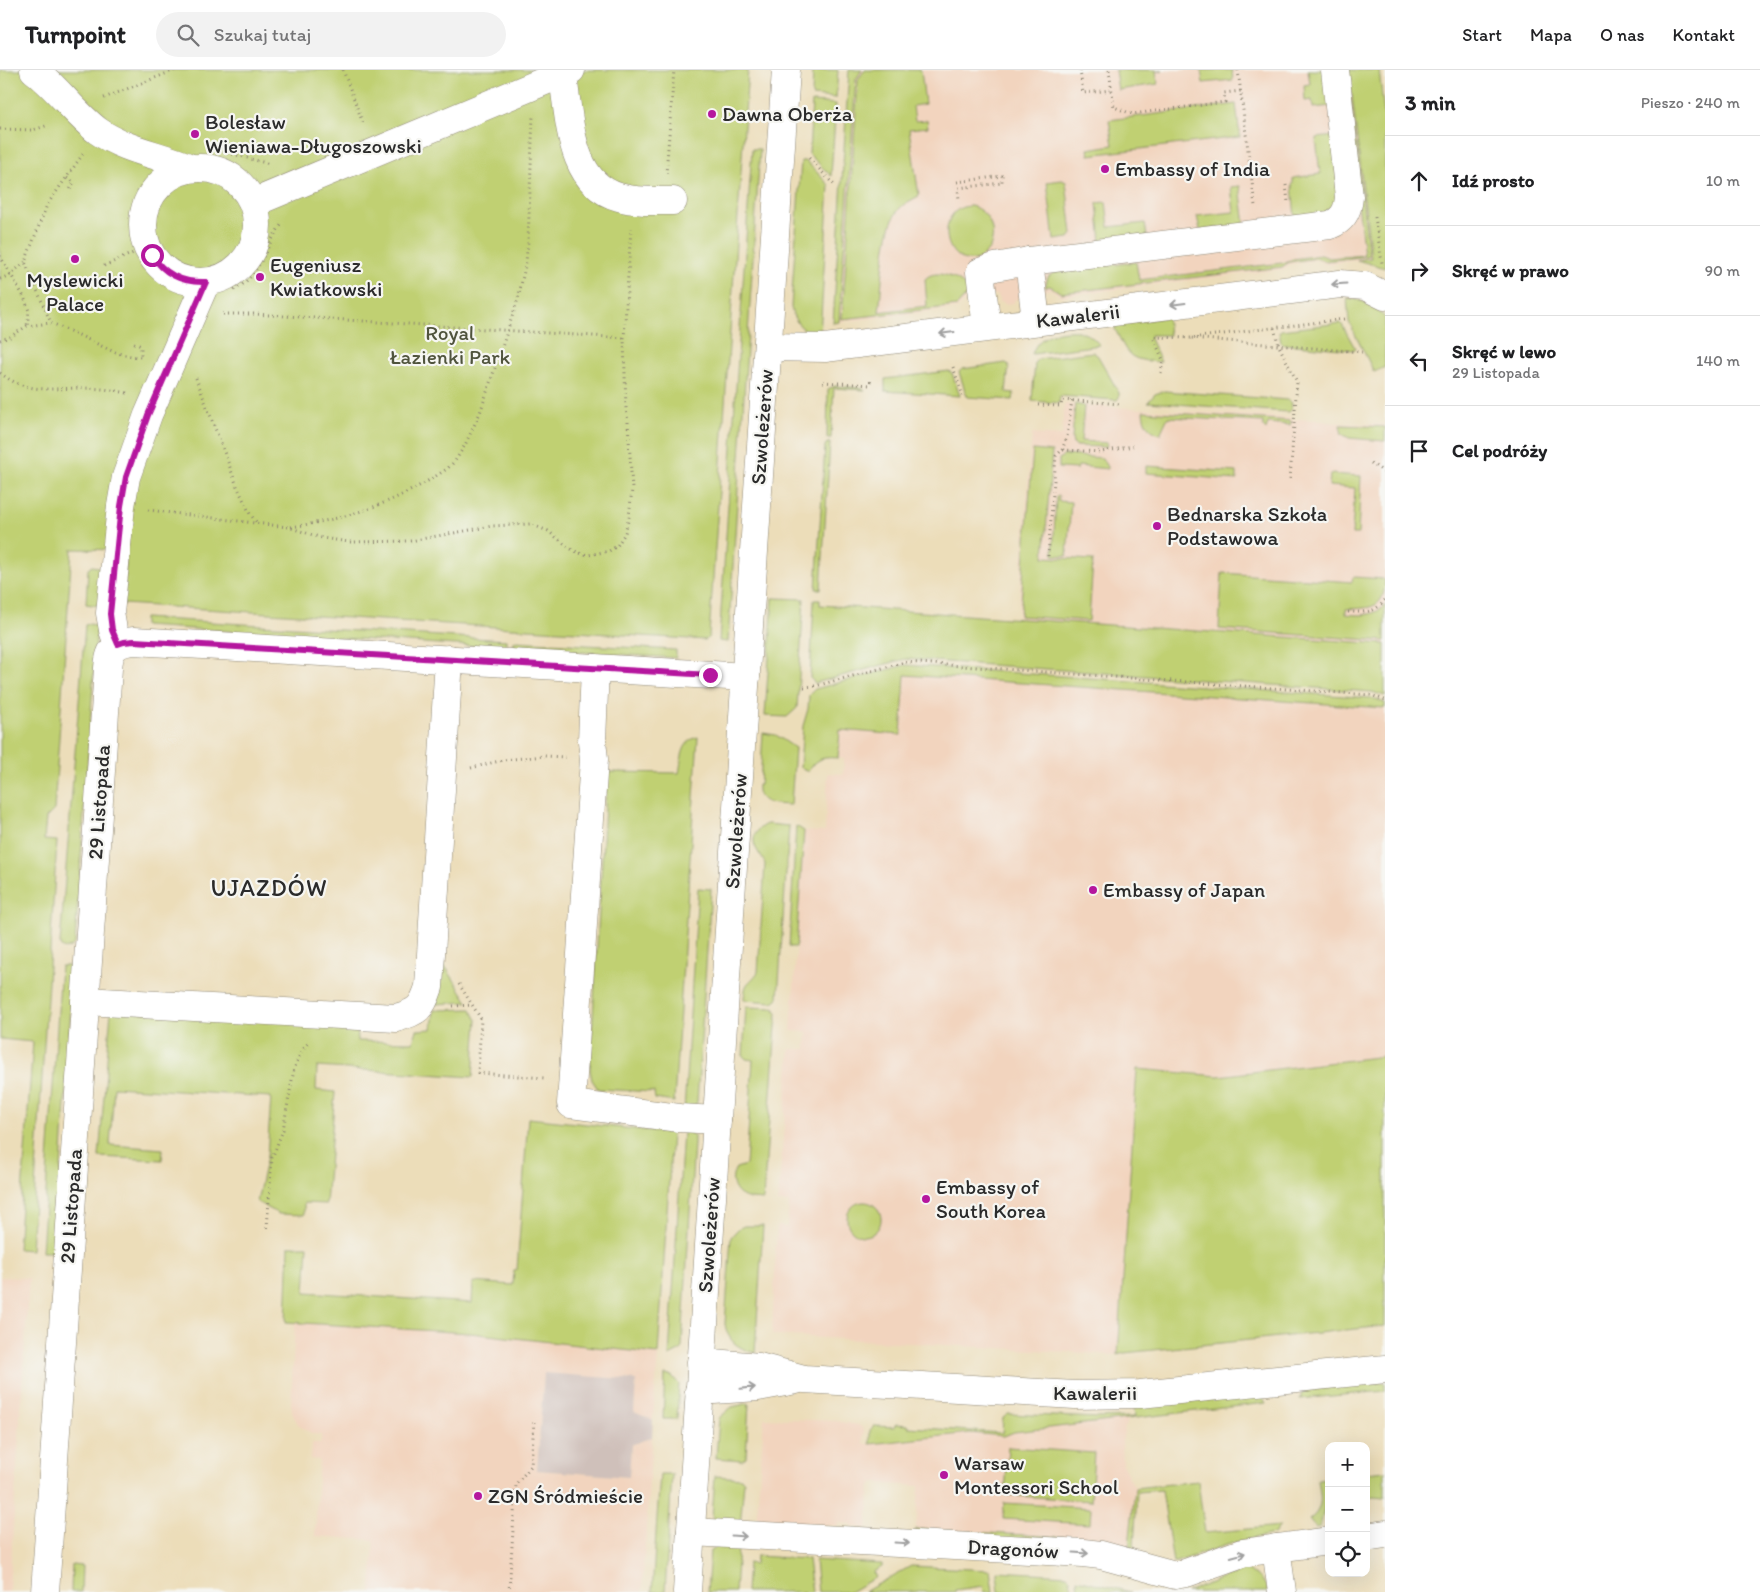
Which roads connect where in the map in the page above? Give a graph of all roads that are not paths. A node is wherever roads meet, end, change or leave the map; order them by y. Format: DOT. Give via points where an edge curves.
graph roads {
  1 [pos="34,70"];
  2 [pos="786,70"];
  3 [pos="1335,70"];
  4 [pos="565,72"];
  5 [pos="199,158"];
  6 [pos="669,201"];
  7 [pos="253,202"];
  8 [pos="1029,261"];
  9 [pos="218,287"];
  10 [pos="1385,296"];
  11 [pos="1036,321"];
  12 [pos="987,328"];
  13 [pos="768,347"];
  14 [pos="118,644"];
  15 [pos="449,659"];
  16 [pos="595,668"];
  17 [pos="746,677"];
  18 [pos="85,1001"];
  19 [pos="717,1120"];
  20 [pos="701,1362"];
  21 [pos="1385,1369"];
  22 [pos="804,1379"];
  23 [pos="699,1391"];
  24 [pos="691,1532"];
  25 [pos="1385,1534"];
  26 [pos="1370,1536"];
  27 [pos="1325,1542"];
  28 [pos="1276,1548"];
  29 [pos="45,1592"];
  30 [pos="687,1592"];
  31 [pos="1282,1592"];
  1 -- 5 [label="street" via="106,136 139,150"];
  2 -- 13 [label="street, Szwoleżerów"];
  3 -- 8 [label="street" via="1349,185 1348,208 1330,225"];
  4 -- 6 [label="street" via="564,84 576,150 583,169 595,185 621,198"];
  4 -- 7 [label="street"];
  5 -- 7 [label="street" via="208,168 232,177"];
  5 -- 9 [label="street" via="158,186 148,201 143,229 147,247 157,263 171,274"];
  7 -- 9 [label="street" via="257,229 254,246"];
  8 -- 11 [label="street"];
  8 -- 12 [label="street" via="980,272"];
  9 -- 14 [label="street" via="193,311 154,400 126,477 110,614"];
  10 -- 11 [label="street, Kawalerii, one-way" via="1365,286 1340,284"];
  11 -- 12 [label="street, Kawalerii"];
  12 -- 13 [label="street, Kawalerii, one-way" via="825,348"];
  13 -- 17 [label="street, Szwoleżerów"];
  14 -- 15 [label="street" via="134,641"];
  14 -- 18 [label="street, 29 Listopada" via="111,651 108,667"];
  15 -- 16 [label="street"];
  15 -- 18 [label="street" via="428,987 425,1001 418,1010 396,1018"];
  16 -- 17 [label="street"];
  16 -- 19 [label="street" via="594,759 571,1104"];
  17 -- 19 [label="street, Szwoleżerów"];
  18 -- 29 [label="street, 29 Listopada"];
  19 -- 20 [label="street, Szwoleżerów"];
  20 -- 22 [label="street, Kawalerii" via="759,1367"];
  20 -- 23 [label="street, Szwoleżerów"];
  21 -- 22 [label="street, Kawalerii" via="1115,1395"];
  23 -- 22 [label="street, Kawalerii, one-way" via="758,1387"];
  23 -- 24 [label="street, Szwoleżerów"];
  24 -- 28 [label="street, Dragonów, one-way" via="1083,1553 1175,1575 1242,1553"];
  24 -- 30 [label="street, Szwoleżerów"];
  25 -- 26 [label="street"];
  27 -- 28 [label="street, Dragonów"];
  28 -- 31 [label="street"];
}
